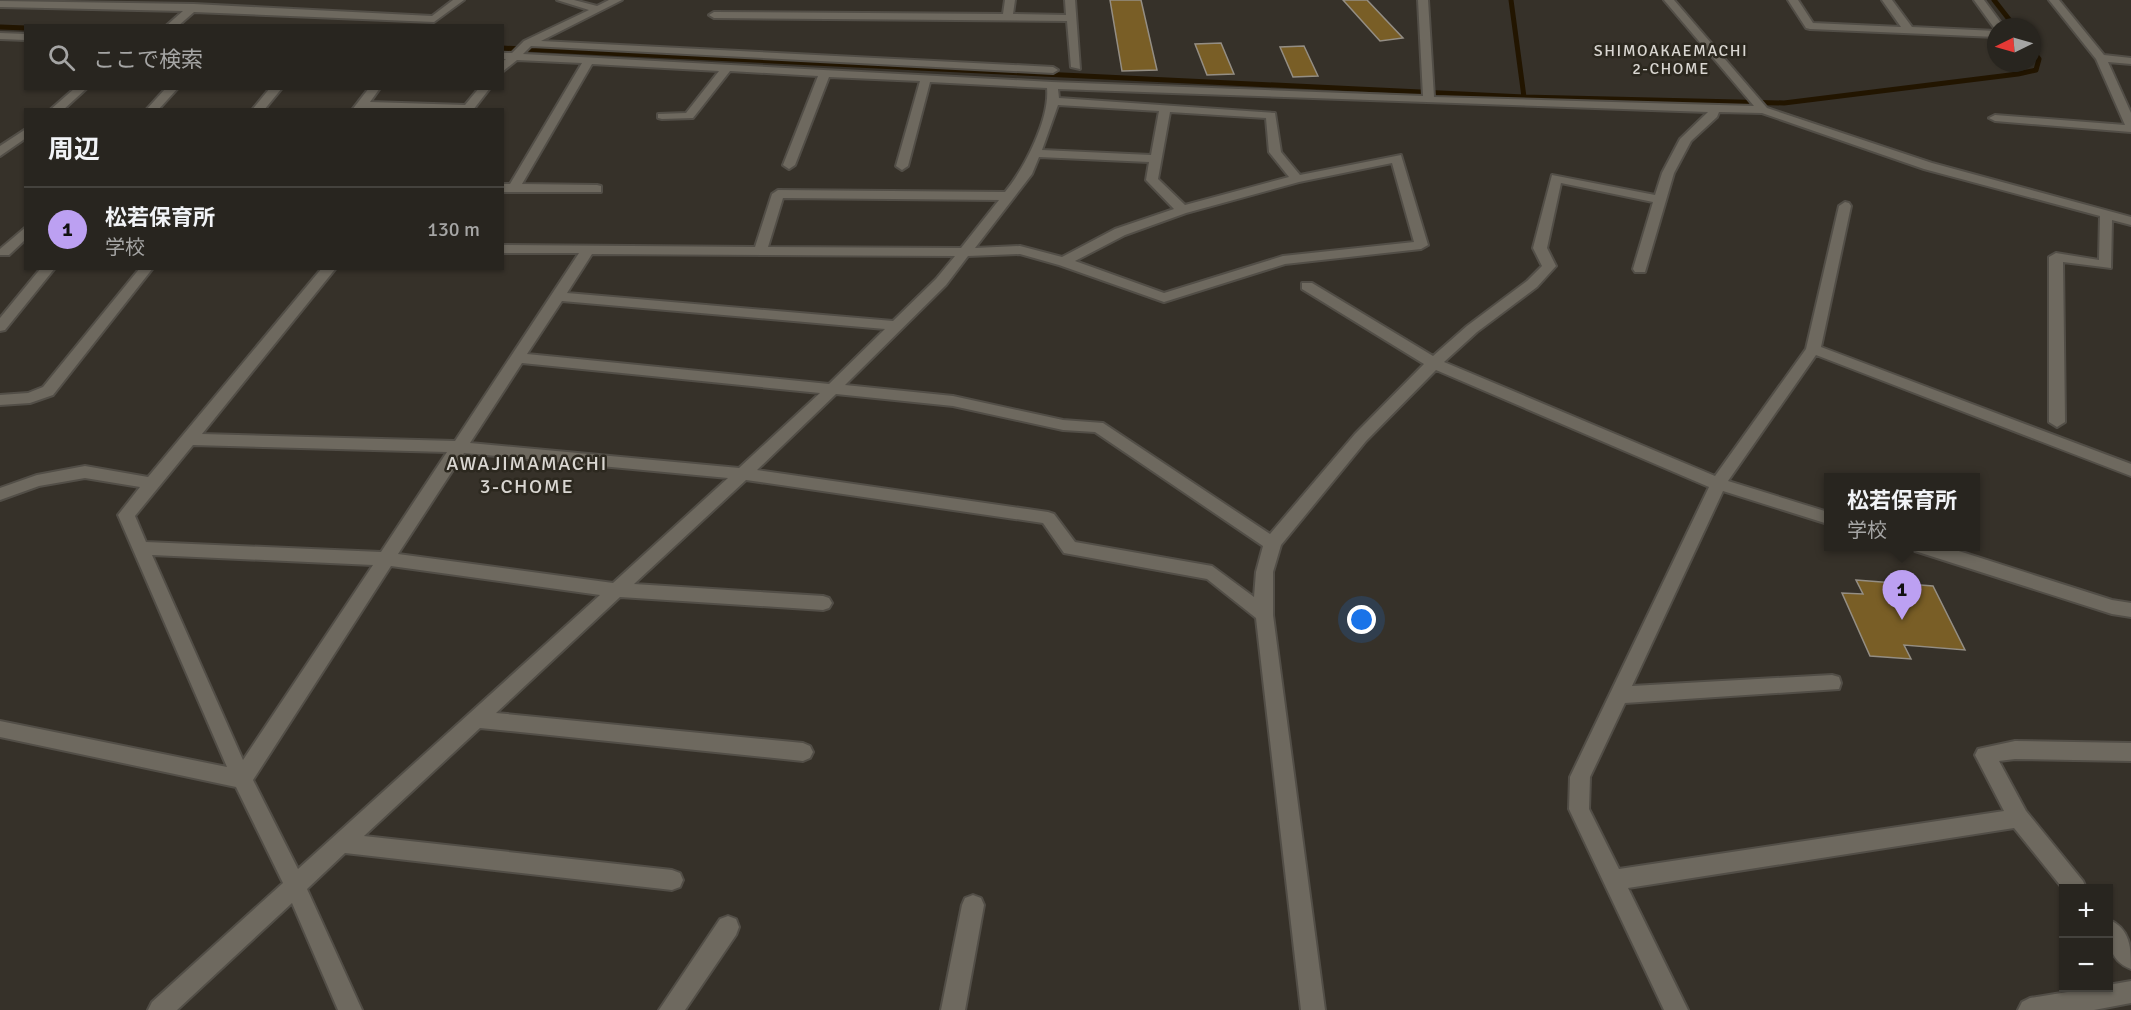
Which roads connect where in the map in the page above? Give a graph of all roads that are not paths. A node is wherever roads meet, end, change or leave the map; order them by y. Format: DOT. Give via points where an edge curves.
graph roads {
  1 [pos="205,0"];
  2 [pos="459,0"];
  3 [pos="562,0"];
  4 [pos="617,0"];
  5 [pos="778,0"];
  6 [pos="1010,0"];
  7 [pos="1070,0"];
  8 [pos="1423,0"];
  9 [pos="1669,0"];
  10 [pos="1793,0"];
  11 [pos="1887,0"];
  12 [pos="1979,0"];
  13 [pos="2054,0"];
  14 [pos="1,2"];
  15 [pos="125,3"];
  16 [pos="191,9"];
  17 [pos="597,9"];
  18 [pos="714,15"];
  19 [pos="769,16"];
  20 [pos="1008,18"];
  21 [pos="1072,18"];
  22 [pos="1992,18"];
  23 [pos="173,24"];
  24 [pos="1909,31"];
  25 [pos="1987,34"];
  26 [pos="0,36"];
  27 [pos="24,37"];
  28 [pos="527,44"];
  29 [pos="511,55"];
  30 [pos="2101,58"];
  31 [pos="589,60"];
  32 [pos="2131,61"];
  33 [pos="729,67"];
  34 [pos="1076,67"];
  35 [pos="1053,70"];
  36 [pos="825,72"];
  37 [pos="926,78"];
  38 [pos="1052,85"];
  39 [pos="80,90"];
  40 [pos="171,90"];
  41 [pos="275,90"];
  42 [pos="373,90"];
  43 [pos="483,90"];
  44 [pos="1428,96"];
  45 [pos="1054,102"];
  46 [pos="1758,105"];
  47 [pos="359,107"];
  48 [pos="57,108"];
  49 [pos="153,108"];
  50 [pos="259,108"];
  51 [pos="413,108"];
  52 [pos="468,108"];
  53 [pos="1165,108"];
  54 [pos="1714,109"];
  55 [pos="662,116"];
  56 [pos="1995,118"];
  57 [pos="2131,128"];
  58 [pos="24,134"];
  59 [pos="0,152"];
  60 [pos="1036,153"];
  61 [pos="1156,159"];
  62 [pos="789,165"];
  63 [pos="902,166"];
  64 [pos="1297,179"];
  65 [pos="508,188"];
  66 [pos="597,189"];
  67 [pos="1009,196"];
  68 [pos="1661,200"];
  69 [pos="1845,206"];
  70 [pos="1182,210"];
  71 [pos="2106,214"];
  72 [pos="2131,221"];
  73 [pos="24,233"];
  74 [pos="504,249"];
  75 [pos="588,250"];
  76 [pos="760,251"];
  77 [pos="2,252"];
  78 [pos="24,252"];
  79 [pos="966,252"];
  80 [pos="1064,261"];
  81 [pos="1640,269"];
  82 [pos="47,270"];
  83 [pos="145,270"];
  84 [pos="328,270"];
  85 [pos="1307,286"];
  86 [pos="558,296"];
  87 [pos="896,326"];
  88 [pos="0,327"];
  89 [pos="1814,349"];
  90 [pos="517,358"];
  91 [pos="1434,363"];
  92 [pos="833,389"];
  93 [pos="0,400"];
  94 [pos="2057,422"];
  95 [pos="188,439"];
  96 [pos="459,447"];
  97 [pos="2131,470"];
  98 [pos="743,474"];
  99 [pos="151,483"];
  100 [pos="1718,484"];
  101 [pos="0,494"];
  102 [pos="1824,517"];
  103 [pos="1272,544"];
  104 [pos="141,549"];
  105 [pos="1937,551"];
  106 [pos="386,559"];
  107 [pos="616,590"];
  108 [pos="824,603"];
  109 [pos="2131,610"];
  110 [pos="1264,614"];
  111 [pos="1832,683"];
  112 [pos="1620,695"];
  113 [pos="476,719"];
  114 [pos="0,729"];
  115 [pos="803,752"];
  116 [pos="2131,752"];
  117 [pos="242,779"];
  118 [pos="2019,818"];
  119 [pos="341,843"];
  120 [pos="672,880"];
  121 [pos="1612,880"];
  122 [pos="2072,884"];
  123 [pos="295,885"];
  124 [pos="973,905"];
  125 [pos="728,927"];
  126 [pos="2113,935"];
  127 [pos="2131,958"];
  128 [pos="2131,992"];
  129 [pos="160,1010"];
  130 [pos="351,1010"];
  131 [pos="670,1010"];
  132 [pos="953,1010"];
  133 [pos="1313,1010"];
  134 [pos="1676,1010"];
  135 [pos="2030,1010"];
  1 -- 16 [label="street"];
  2 -- 16 [label="street" via="434,19"];
  3 -- 17 [label="street"];
  4 -- 17 [label="street"];
  5 -- 19 [label="street"];
  6 -- 20 [label="street"];
  7 -- 21 [label="street"];
  8 -- 44 [label="street"];
  9 -- 46 [label="street"];
  10 -- 24 [label="street" via="1810,26"];
  11 -- 24 [label="street"];
  12 -- 22 [label="street"];
  13 -- 30 [label="street"];
  14 -- 15 [label="street"];
  15 -- 16 [label="street"];
  16 -- 23 [label="street"];
  17 -- 28 [label="street"];
  18 -- 19 [label="street"];
  19 -- 20 [label="street"];
  20 -- 21 [label="street"];
  21 -- 34 [label="street"];
  24 -- 25 [label="street"];
  26 -- 27 [label="street"];
  28 -- 29 [label="street"];
  28 -- 35 [label="street"];
  29 -- 31 [label="street"];
  30 -- 32 [label="street"];
  30 -- 57 [label="street"];
  31 -- 33 [label="street"];
  31 -- 65 [label="street"];
  33 -- 36 [label="street"];
  33 -- 55 [label="street" via="689,116"];
  36 -- 37 [label="street"];
  36 -- 62 [label="street"];
  37 -- 38 [label="street"];
  37 -- 63 [label="street"];
  38 -- 44 [label="street"];
  38 -- 45 [label="street"];
  39 -- 48 [label="street"];
  40 -- 49 [label="street"];
  41 -- 50 [label="street"];
  42 -- 47 [label="street"];
  43 -- 52 [label="street"];
  44 -- 54 [label="street"];
  45 -- 53 [label="street"];
  45 -- 60 [label="street"];
  46 -- 54 [label="street"];
  46 -- 71 [label="street" via="1928,165"];
  47 -- 51 [label="street"];
  53 -- 61 [label="street"];
  53 -- 64 [label="street" via="1271,115 1275,152"];
  54 -- 68 [label="street" via="1713,115 1686,139 1668,173"];
  56 -- 57 [label="street"];
  58 -- 59 [label="street"];
  60 -- 61 [label="street"];
  60 -- 67 [label="street"];
  61 -- 70 [label="street" via="1152,180"];
  64 -- 70 [label="street"];
  64 -- 80 [label="street" via="1397,158 1421,245 1283,260 1164,298"];
  65 -- 66 [label="street"];
  67 -- 76 [label="street" via="778,194"];
  67 -- 79 [label="street"];
  68 -- 81 [label="street"];
  68 -- 91 [label="street" via="1556,178 1540,248 1549,266 1536,283 1475,327"];
  69 -- 89 [label="street"];
  70 -- 80 [label="street" via="1120,232"];
  71 -- 72 [label="street"];
  71 -- 94 [label="street" via="2106,266 2056,257"];
  73 -- 77 [label="street"];
  74 -- 75 [label="street"];
  75 -- 76 [label="street"];
  75 -- 86 [label="street"];
  76 -- 79 [label="street"];
  77 -- 78 [label="street"];
  79 -- 80 [label="street" via="1020,250"];
  79 -- 87 [label="street"];
  82 -- 88 [label="street"];
  83 -- 93 [label="street" via="48,391 30,398"];
  84 -- 95 [label="street"];
  85 -- 91 [label="street"];
  86 -- 87 [label="street"];
  86 -- 90 [label="street"];
  87 -- 92 [label="street"];
  89 -- 97 [label="street"];
  89 -- 100 [label="street"];
  90 -- 92 [label="street"];
  90 -- 96 [label="street"];
  91 -- 100 [label="street"];
  91 -- 103 [label="street" via="1342,456"];
  92 -- 98 [label="street"];
  92 -- 103 [label="street" via="953,401 1063,425 1098,427"];
  95 -- 96 [label="street"];
  95 -- 99 [label="street"];
  96 -- 98 [label="street"];
  96 -- 106 [label="street"];
  98 -- 107 [label="street"];
  98 -- 110 [label="street" via="1048,518 1070,548 1212,573"];
  99 -- 101 [label="street" via="85,472 37,481"];
  99 -- 104 [label="street" via="126,515"];
  100 -- 102 [label="street"];
  100 -- 112 [label="street"];
  103 -- 110 [label="street"];
  104 -- 106 [label="street"];
  104 -- 117 [label="street"];
  105 -- 109 [label="street"];
  106 -- 107 [label="street"];
  106 -- 117 [label="street"];
  107 -- 108 [label="street"];
  107 -- 113 [label="street"];
  110 -- 133 [label="street"];
  111 -- 112 [label="street"];
  112 -- 121 [label="street" via="1580,777 1579,809"];
  113 -- 115 [label="street"];
  113 -- 119 [label="street"];
  114 -- 117 [label="street"];
  116 -- 118 [label="street" via="2015,750 1985,755"];
  117 -- 123 [label="street"];
  118 -- 121 [label="street"];
  118 -- 122 [label="street"];
  119 -- 120 [label="street"];
  119 -- 123 [label="street"];
  121 -- 134 [label="street"];
  123 -- 129 [label="street"];
  123 -- 130 [label="street"];
  124 -- 132 [label="street"];
  125 -- 131 [label="street"];
  126 -- 127 [label="street"];
  128 -- 135 [label="street"];
}
